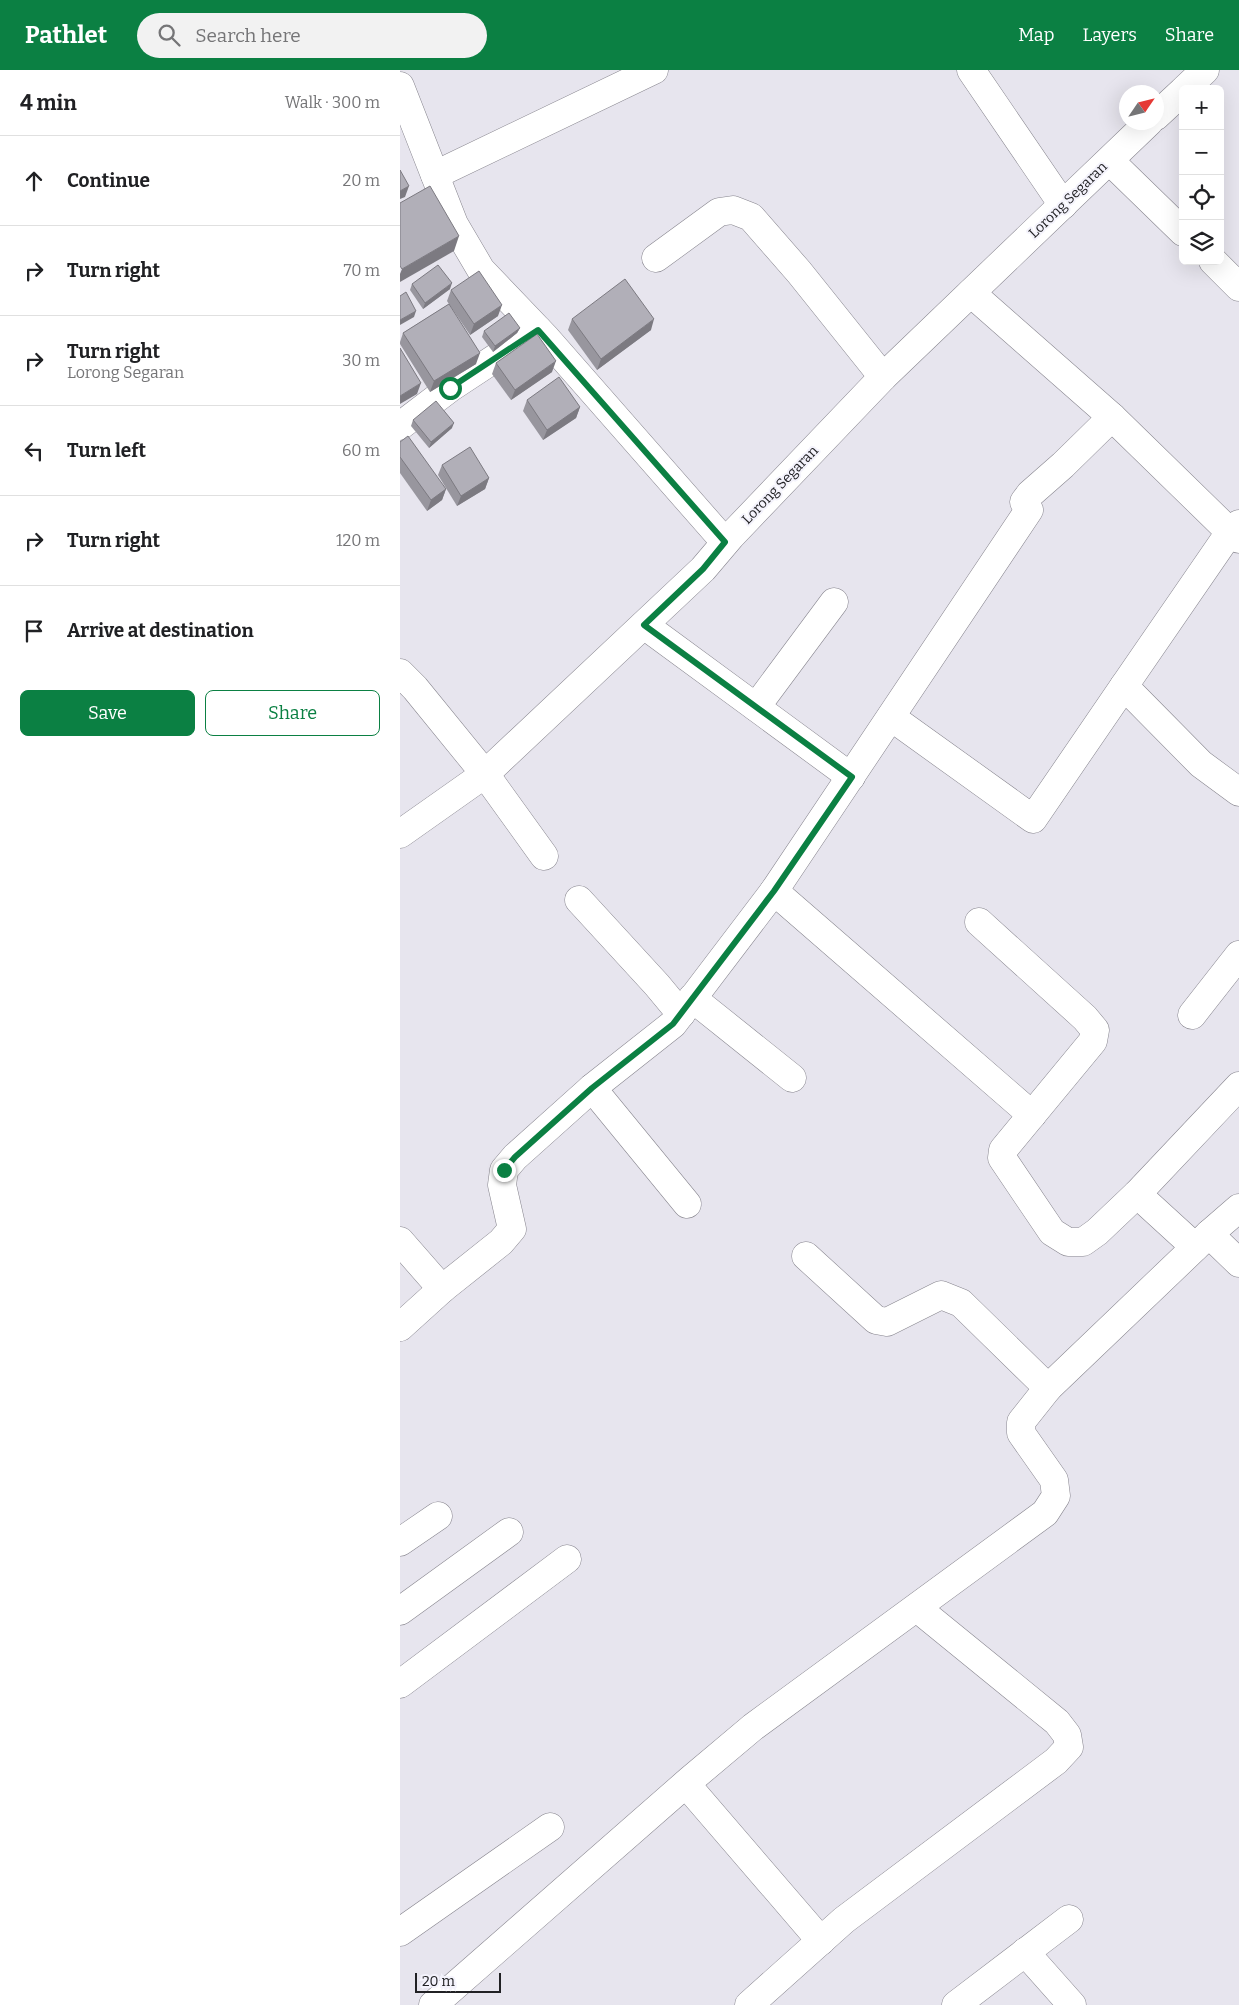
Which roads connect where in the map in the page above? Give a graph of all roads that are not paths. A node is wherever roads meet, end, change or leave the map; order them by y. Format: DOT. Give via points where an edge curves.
graph roads {
  1 [pos="654,70"];
  2 [pos="971,70"];
  3 [pos="1205,70"];
  4 [pos="1189,85"];
  5 [pos="400,86"];
  6 [pos="1179,95"];
  7 [pos="1164,109"];
  8 [pos="1142,130"];
  9 [pos="1110,161"];
  10 [pos="435,175"];
  11 [pos="1063,205"];
  12 [pos="1179,228"];
  13 [pos="656,258"];
  14 [pos="1217,265"];
  15 [pos="1239,287"];
  16 [pos="971,293"];
  17 [pos="538,330"];
  18 [pos="883,377"];
  19 [pos="1112,417"];
  20 [pos="400,426"];
  21 [pos="1236,532"];
  22 [pos="725,542"];
  23 [pos="834,602"];
  24 [pos="644,625"];
  25 [pos="400,673"];
  26 [pos="1124,686"];
  27 [pos="756,707"];
  28 [pos="891,717"];
  29 [pos="485,774"];
  30 [pos="852,777"];
  31 [pos="1239,792"];
  32 [pos="400,834"];
  33 [pos="544,856"];
  34 [pos="774,891"];
  35 [pos="579,900"];
  36 [pos="979,922"];
  37 [pos="1239,954"];
  38 [pos="686,1006"];
  39 [pos="1192,1015"];
  40 [pos="792,1078"];
  41 [pos="1239,1086"];
  42 [pos="592,1088"];
  43 [pos="1032,1115"];
  44 [pos="1136,1194"];
  45 [pos="686,1204"];
  46 [pos="1239,1208"];
  47 [pos="400,1241"];
  48 [pos="1202,1241"];
  49 [pos="806,1256"];
  50 [pos="1239,1263"];
  51 [pos="442,1289"];
  52 [pos="400,1326"];
  53 [pos="1048,1388"];
  54 [pos="438,1516"];
  55 [pos="508,1532"];
  56 [pos="400,1542"];
  57 [pos="567,1559"];
  58 [pos="917,1608"];
  59 [pos="400,1611"];
  60 [pos="400,1684"];
  61 [pos="686,1784"];
  62 [pos="550,1827"];
  63 [pos="1069,1919"];
  64 [pos="400,1932"];
  65 [pos="821,1941"];
  66 [pos="1025,1952"];
  67 [pos="433,2005"];
  68 [pos="749,2005"];
  69 [pos="956,2005"];
  70 [pos="1072,2005"];
  1 -- 10 [label="street"];
  2 -- 11 [label="street"];
  3 -- 4 [label="street"];
  5 -- 10 [label="street"];
  6 -- 7 [label="street"];
  8 -- 9 [label="street, Lorong Segaran"];
  9 -- 11 [label="street, Lorong Segaran"];
  9 -- 12 [label="street"];
  10 -- 17 [label="street" via="454,224 480,270"];
  11 -- 16 [label="street, Lorong Segaran"];
  13 -- 18 [label="street" via="718,212 733,210 751,217"];
  14 -- 15 [label="street"];
  16 -- 18 [label="street, Lorong Segaran"];
  16 -- 19 [label="street"];
  17 -- 20 [label="street" via="450,388"];
  17 -- 22 [label="street"];
  18 -- 22 [label="street, Lorong Segaran"];
  19 -- 21 [label="street"];
  19 -- 28 [label="street" via="1024,502 1029,510"];
  21 -- 26 [label="street"];
  22 -- 24 [label="street, Lorong Segaran" via="703,569"];
  23 -- 27 [label="street"];
  24 -- 27 [label="street"];
  24 -- 29 [label="street, Lorong Segaran"];
  25 -- 29 [label="street"];
  26 -- 28 [label="street" via="1033,819"];
  26 -- 31 [label="street" via="1201,764"];
  27 -- 30 [label="street"];
  28 -- 30 [label="street"];
  29 -- 32 [label="street, Lorong Segaran"];
  29 -- 33 [label="street"];
  30 -- 34 [label="street"];
  34 -- 38 [label="street"];
  34 -- 43 [label="street"];
  35 -- 38 [label="street" via="657,985"];
  36 -- 43 [label="street" via="1095,1030 1093,1041"];
  37 -- 39 [label="street"];
  38 -- 40 [label="street"];
  38 -- 42 [label="street" via="673,1024"];
  41 -- 44 [label="street"];
  42 -- 45 [label="street"];
  42 -- 51 [label="street" via="504,1170 502,1185 512,1229"];
  43 -- 44 [label="street" via="1003,1150 1002,1158 1052,1232 1068,1242 1083,1242"];
  44 -- 48 [label="street"];
  46 -- 48 [label="street"];
  47 -- 51 [label="street"];
  48 -- 50 [label="street"];
  48 -- 53 [label="street"];
  49 -- 53 [label="street" via="876,1320 887,1322 941,1295 961,1303"];
  51 -- 52 [label="street"];
  53 -- 58 [label="street" via="1021,1422 1021,1428 1054,1480 1056,1496 1045,1513"];
  54 -- 56 [label="street"];
  55 -- 59 [label="street"];
  57 -- 60 [label="street"];
  58 -- 61 [label="street" via="753,1727"];
  58 -- 65 [label="street" via="1057,1722 1068,1735 1069,1747 1056,1761 844,1920"];
  61 -- 65 [label="street"];
  61 -- 67 [label="street"];
  62 -- 64 [label="street"];
  63 -- 66 [label="street"];
  65 -- 68 [label="street"];
  66 -- 69 [label="street"];
  66 -- 70 [label="street"];
}
